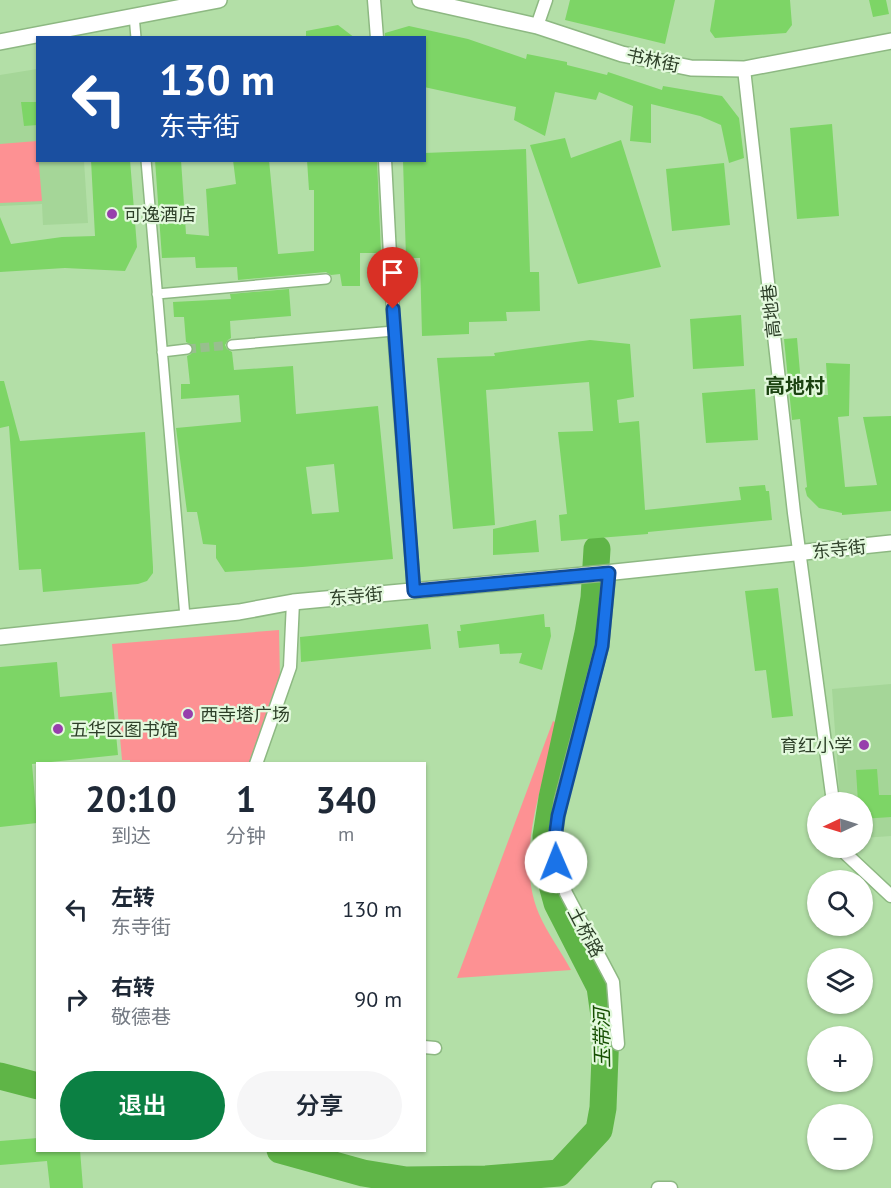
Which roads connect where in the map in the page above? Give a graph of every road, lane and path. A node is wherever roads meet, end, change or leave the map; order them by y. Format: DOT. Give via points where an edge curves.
graph roads {
  1 [pos="219,0"];
  2 [pos="374,0"];
  3 [pos="420,0"];
  4 [pos="546,0"];
  5 [pos="134,15"];
  6 [pos="537,26"];
  7 [pos="136,36"];
  8 [pos="377,36"];
  9 [pos="891,41"];
  10 [pos="0,42"];
  11 [pos="744,69"];
  12 [pos="146,162"];
  13 [pos="385,162"];
  14 [pos="326,279"];
  15 [pos="157,294"];
  16 [pos="394,331"];
  17 [pos="232,345"];
  18 [pos="187,350"];
  19 [pos="162,352"];
  20 [pos="891,543"];
  21 [pos="800,553"];
  22 [pos="607,573"];
  23 [pos="414,591"];
  24 [pos="292,602"];
  25 [pos="185,617"];
  26 [pos="0,637"];
  27 [pos="257,762"];
  28 [pos="832,792"];
  29 [pos="849,858"];
  30 [pos="891,896"];
  31 [pos="618,1044"];
  32 [pos="658,1188"];
  33 [pos="671,1188"];
  1 -- 5 [label="street"];
  2 -- 8 [label="street"];
  3 -- 6 [label="street, 书林街"];
  4 -- 6 [label="street"];
  5 -- 7 [label="street"];
  5 -- 10 [label="street"];
  6 -- 11 [label="street, 书林街" via="622,54 691,68"];
  9 -- 11 [label="street, 书林街"];
  11 -- 21 [label="street, 高地巷"];
  12 -- 15 [label="street"];
  13 -- 16 [label="street"];
  14 -- 15 [label="street"];
  15 -- 19 [label="street"];
  16 -- 17 [label="street"];
  16 -- 23 [label="street"];
  18 -- 19 [label="street"];
  19 -- 25 [label="street"];
  20 -- 21 [label="street, 东寺街"];
  21 -- 22 [label="street, 东寺街"];
  21 -- 28 [label="street"];
  22 -- 23 [label="street, 东寺街"];
  22 -- 31 [label="street, 土桥路" via="602,646 561,800 556,862 566,893 613,982"];
  23 -- 24 [label="street, 东寺街"];
  24 -- 25 [label="street, 东寺街"];
  24 -- 27 [label="street" via="291,667"];
  25 -- 26 [label="street, 东寺街"];
  29 -- 30 [label="street"];
  32 -- 33 [label="street"];
}
